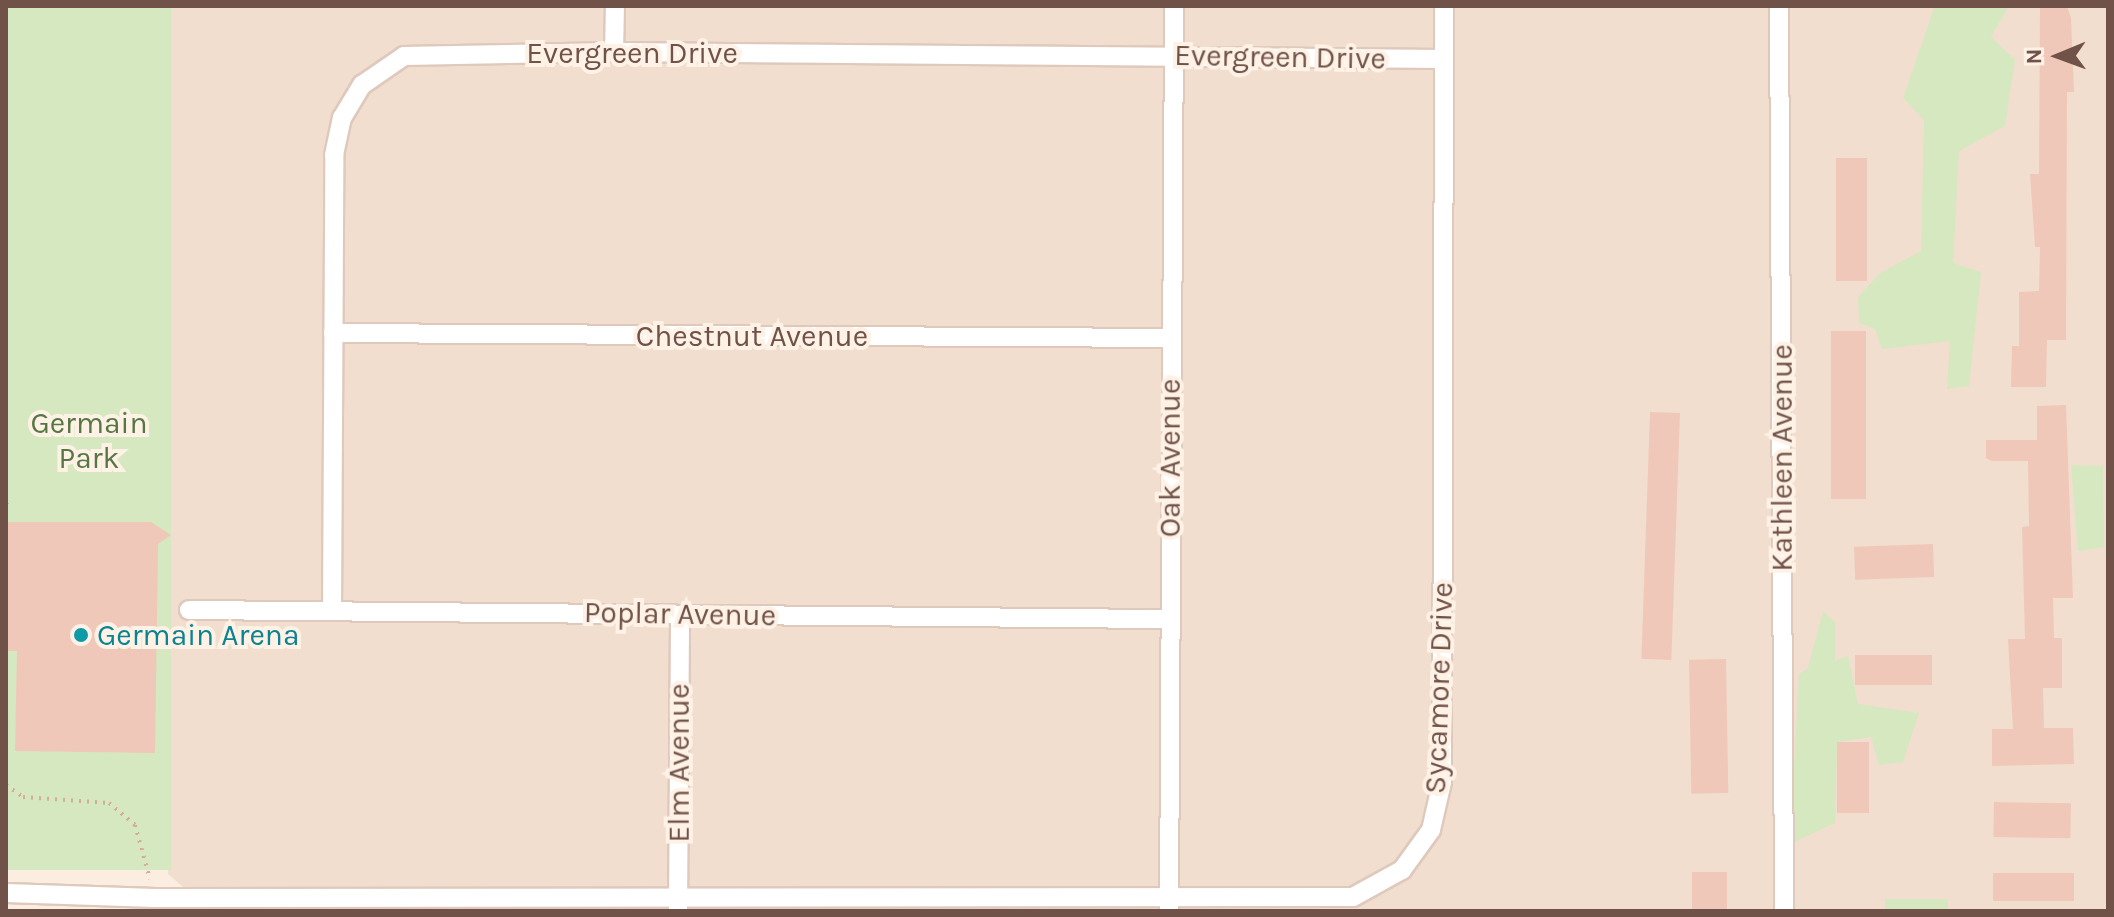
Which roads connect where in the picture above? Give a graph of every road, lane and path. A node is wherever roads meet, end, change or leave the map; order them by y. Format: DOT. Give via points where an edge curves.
graph roads {
  1 [pos="615,6"];
  2 [pos="1174,6"];
  3 [pos="1444,6"];
  4 [pos="1779,6"];
  5 [pos="614,52"];
  6 [pos="1173,55"];
  7 [pos="1443,59"];
  8 [pos="333,333"];
  9 [pos="1170,338"];
  10 [pos="189,610"];
  11 [pos="332,611"];
  12 [pos="680,615"];
  13 [pos="1170,619"];
  14 [pos="6,785"];
  15 [pos="6,893"];
  16 [pos="155,898"];
  17 [pos="678,903"];
  18 [pos="1169,905"];
  19 [pos="1784,911"];
  1 -- 5 [label="street"];
  2 -- 6 [label="street, Oak Avenue"];
  3 -- 7 [label="street, Sycamore Drive"];
  4 -- 19 [label="street, Kathleen Avenue"];
  5 -- 6 [label="street, Evergreen Drive"];
  5 -- 8 [label="street, Evergreen Drive" via="404,56 362,85 342,118 334,155"];
  6 -- 7 [label="street, Evergreen Drive"];
  6 -- 9 [label="street, Oak Avenue"];
  7 -- 18 [label="street, Sycamore Drive" via="1442,782 1431,830 1402,870 1353,897"];
  8 -- 9 [label="street, Chestnut Avenue"];
  8 -- 11 [label="street, Evergreen Drive"];
  9 -- 13 [label="street, Oak Avenue"];
  10 -- 11 [label="street, Poplar Avenue"];
  11 -- 12 [label="street, Poplar Avenue"];
  12 -- 13 [label="street, Poplar Avenue"];
  12 -- 17 [label="street, Elm Avenue"];
  13 -- 18 [label="street, Oak Avenue"];
  14 -- 16 [label="path" via="23,797 109,803 135,825"];
  15 -- 16 [label="street, Sycamore Drive"];
  16 -- 17 [label="street, Sycamore Drive"];
  17 -- 18 [label="street, Sycamore Drive"];
}
